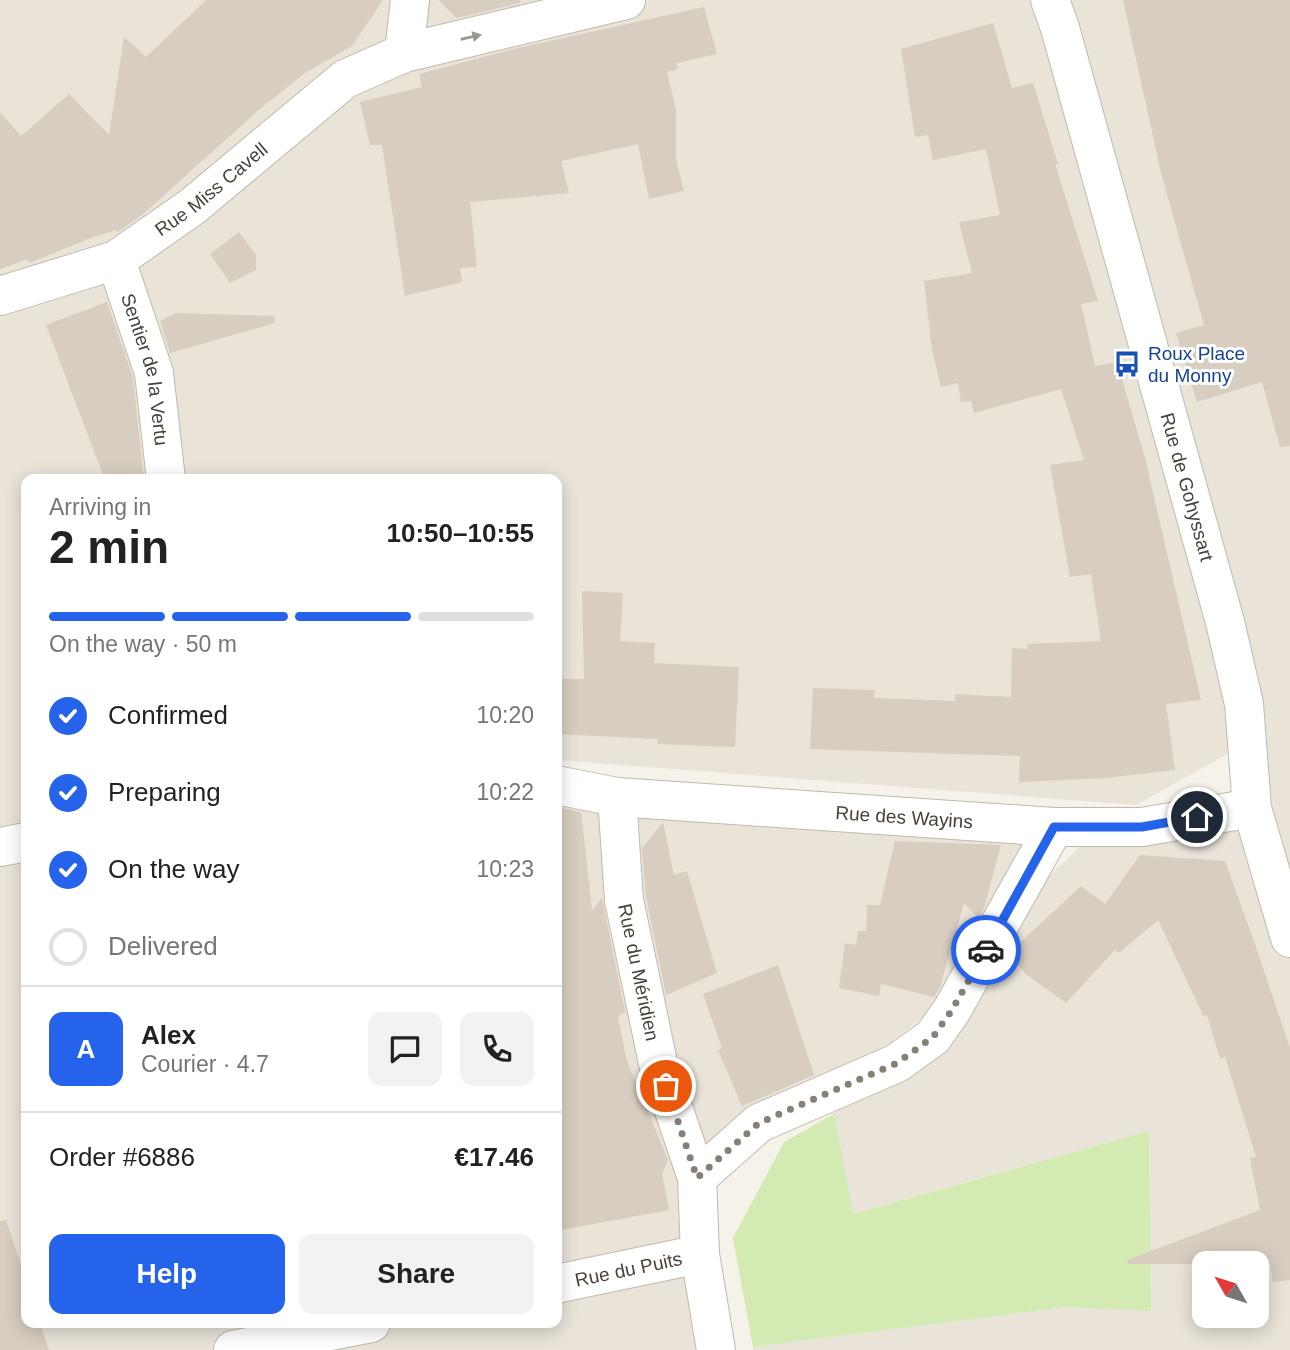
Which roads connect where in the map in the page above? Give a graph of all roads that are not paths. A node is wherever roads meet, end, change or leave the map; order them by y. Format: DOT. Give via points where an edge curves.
graph roads {
  1 [pos="410,0"];
  2 [pos="626,0"];
  3 [pos="1050,0"];
  4 [pos="404,52"];
  5 [pos="116,260"];
  6 [pos="0,296"];
  7 [pos="165,474"];
  8 [pos="562,786"];
  9 [pos="617,797"];
  10 [pos="1252,808"];
  11 [pos="1054,827"];
  12 [pos="21,843"];
  13 [pos="0,847"];
  14 [pos="1290,937"];
  15 [pos="697,1178"];
  16 [pos="700,1254"];
  17 [pos="562,1283"];
  18 [pos="345,1328"];
  19 [pos="233,1350"];
  20 [pos="716,1350"];
  1 -- 4 [label="street"];
  4 -- 2 [label="street, Rue Miss Cavell, one-way"];
  3 -- 10 [label="street, Rue de Gohyssart" via="1225,622 1244,705"];
  4 -- 5 [label="street, Rue Miss Cavell" via="345,79 193,206"];
  5 -- 6 [label="street, Rue Miss Cavell"];
  5 -- 7 [label="street, Sentier de la Vertu" via="154,373"];
  8 -- 9 [label="street, Rue des Wayins"];
  9 -- 11 [label="street, Rue des Wayins"];
  9 -- 15 [label="street, Rue du Méridien" via="626,914 659,1063"];
  10 -- 11 [label="street, Rue des Wayins" via="1142,827"];
  10 -- 14 [label="street, Rue de Gohyssart"];
  11 -- 15 [label="street" via="933,1037 897,1063 759,1123"];
  12 -- 13 [label="street"];
  15 -- 16 [label="street, Rue du Méridien"];
  16 -- 17 [label="street, Rue du Puits"];
  16 -- 20 [label="street, Rue du Méridien"];
  18 -- 19 [label="street"];
}
